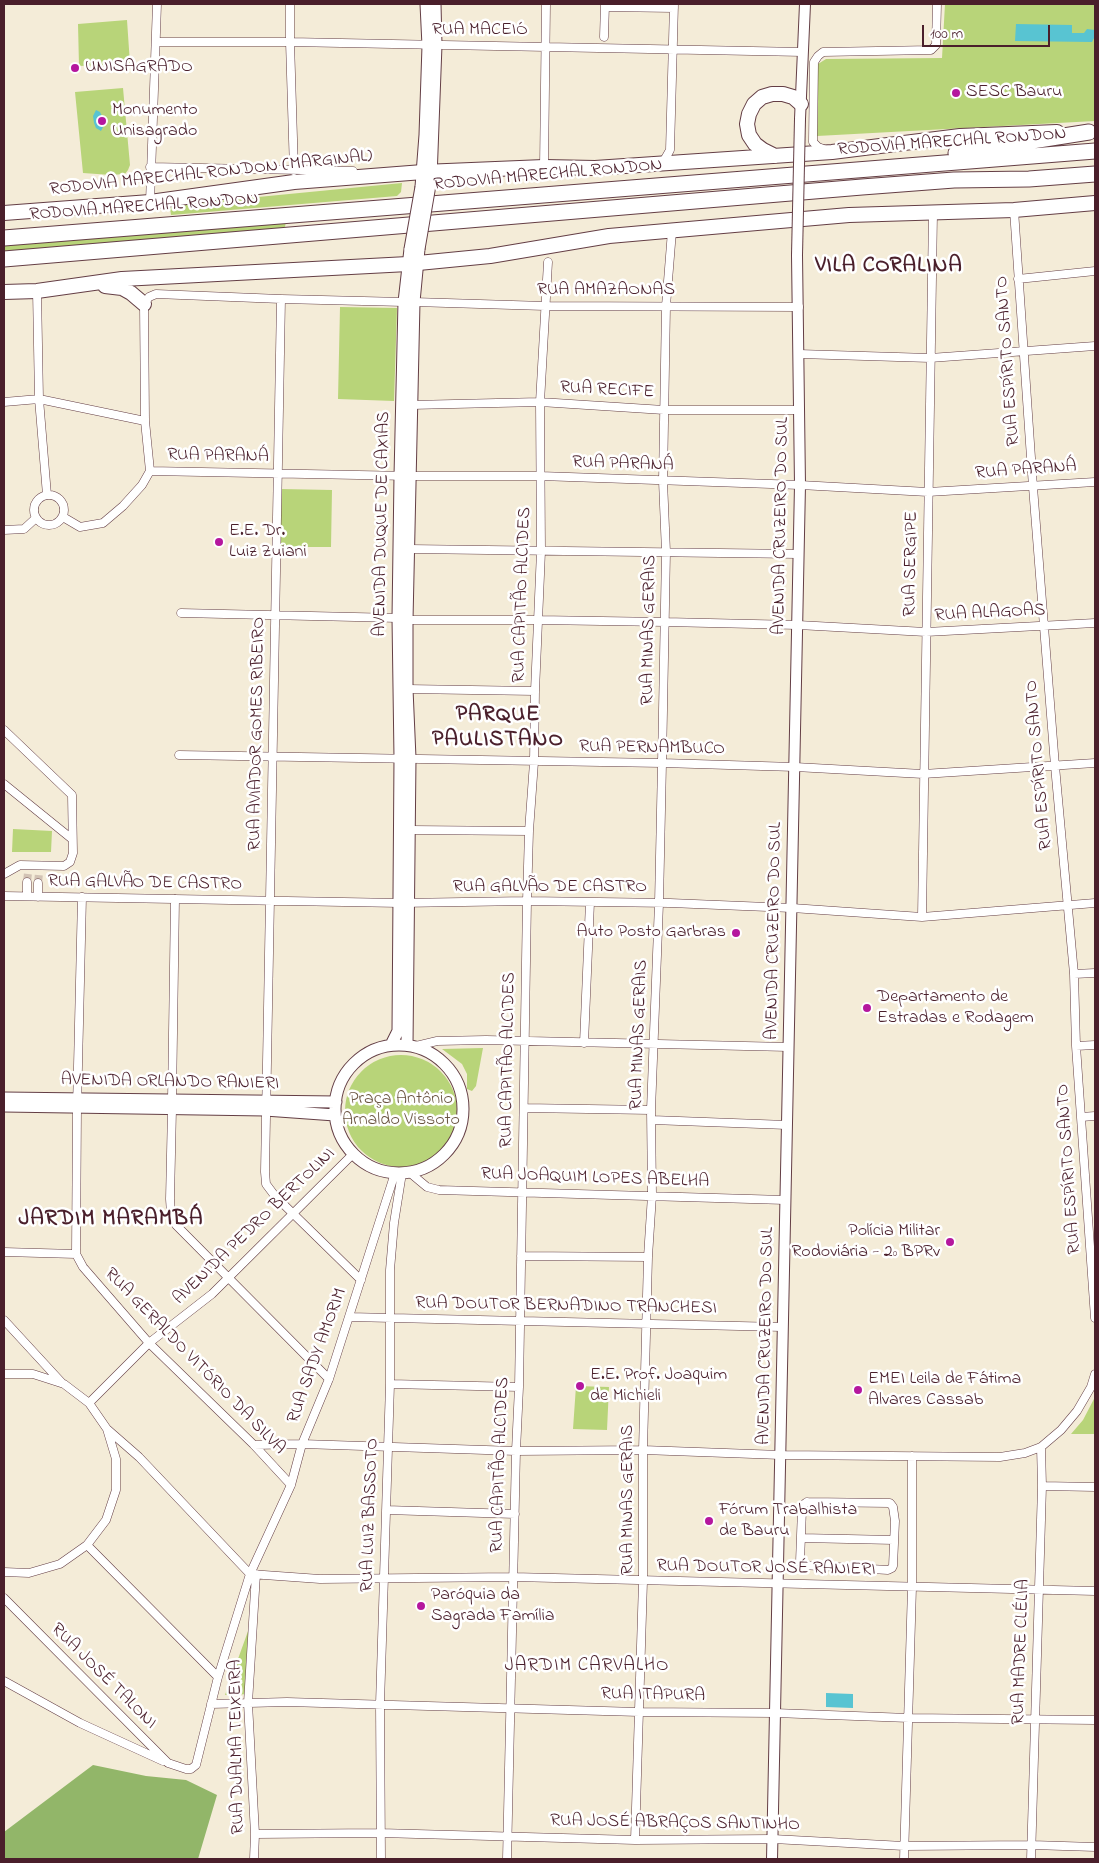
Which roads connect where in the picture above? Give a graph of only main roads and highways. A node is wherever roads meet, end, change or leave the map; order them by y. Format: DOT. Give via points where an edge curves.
graph roads {
  1 [pos="426,4"];
  2 [pos="435,4"];
  3 [pos="432,46"];
  4 [pos="801,104"];
  5 [pos="1092,132"];
  6 [pos="1095,151"];
  7 [pos="776,156"];
  8 [pos="844,171"];
  9 [pos="1095,174"];
  10 [pos="427,179"];
  11 [pos="1095,203"];
  12 [pos="4,213"];
  13 [pos="4,238"];
  14 [pos="414,256"];
  15 [pos="4,258"];
  16 [pos="85,284"];
  17 [pos="4,292"];
  18 [pos="409,302"];
  19 [pos="144,304"];
  20 [pos="405,476"];
  21 [pos="403,619"];
  22 [pos="405,758"];
  23 [pos="404,903"];
  24 [pos="391,1045"];
  25 [pos="411,1046"];
  26 [pos="4,1098"];
  27 [pos="336,1102"];
  28 [pos="77,1104"];
  29 [pos="4,1106"];
  30 [pos="266,1106"];
  31 [pos="336,1114"];
  1 -- 3 [label="main road, AVENIDA DUQUE DE CAXIAS"];
  2 -- 3 [label="main road, AVENIDA DUQUE DE CAXIAS"];
  3 -- 10 [label="main road, AVENIDA DUQUE DE CAXIAS"];
  4 -- 7 [label="highway" via="793,97 772,94 758,101 749,114 748,129 755,144"];
  5 -- 7 [label="highway" via="960,136"];
  5 -- 8 [label="highway"];
  6 -- 8 [label="highway, RODOVIA MARECHAL RONDON"];
  7 -- 10 [label="highway, RODOVIA MARECHAL RONDON (MARGINAL)" via="595,168 544,167"];
  8 -- 13 [label="highway, RODOVIA MARECHAL RONDON"];
  9 -- 15 [label="highway, RODOVIA MARECHAL RONDON" via="862,187"];
  10 -- 12 [label="highway, RODOVIA MARECHAL RONDON (MARGINAL)" via="294,182 150,202"];
  10 -- 14 [label="main road, AVENIDA DUQUE DE CAXIAS, bridge"];
  11 -- 14 [label="highway" via="1014,210 849,215 608,236 490,256"];
  14 -- 16 [label="highway"];
  14 -- 18 [label="main road, AVENIDA DUQUE DE CAXIAS"];
  16 -- 17 [label="highway"];
  16 -- 19 [label="highway" via="122,288"];
  18 -- 20 [label="main road, AVENIDA DUQUE DE CAXIAS"];
  18 -- 20 [label="main road, AVENIDA DUQUE DE CAXIAS" via="411,405"];
  20 -- 21 [label="main road, AVENIDA DUQUE DE CAXIAS"];
  20 -- 21 [label="main road, AVENIDA DUQUE DE CAXIAS" via="409,549"];
  21 -- 22 [label="main road, AVENIDA DUQUE DE CAXIAS"];
  21 -- 22 [label="main road, AVENIDA DUQUE DE CAXIAS" via="407,689"];
  22 -- 23 [label="main road, AVENIDA DUQUE DE CAXIAS"];
  22 -- 23 [label="main road, AVENIDA DUQUE DE CAXIAS" via="410,830"];
  23 -- 24 [label="main road, AVENIDA DUQUE DE CAXIAS" via="398,1031"];
  23 -- 25 [label="main road, AVENIDA DUQUE DE CAXIAS"];
  24 -- 25 [label="main road"];
  24 -- 27 [label="main road" via="369,1053 350,1067 342,1080"];
  25 -- 31 [label="main road" via="432,1053 446,1064 462,1094 460,1129 440,1158 426,1168 402,1173 367,1165 344,1142"];
  26 -- 28 [label="main road, AVENIDA ORLANDO RANIERI"];
  27 -- 30 [label="main road, AVENIDA ORLANDO RANIERI"];
  27 -- 31 [label="main road"];
  28 -- 29 [label="main road, AVENIDA ORLANDO RANIERI"];
  28 -- 30 [label="main road, AVENIDA ORLANDO RANIERI"];
  30 -- 31 [label="main road, AVENIDA ORLANDO RANIERI"];
}
